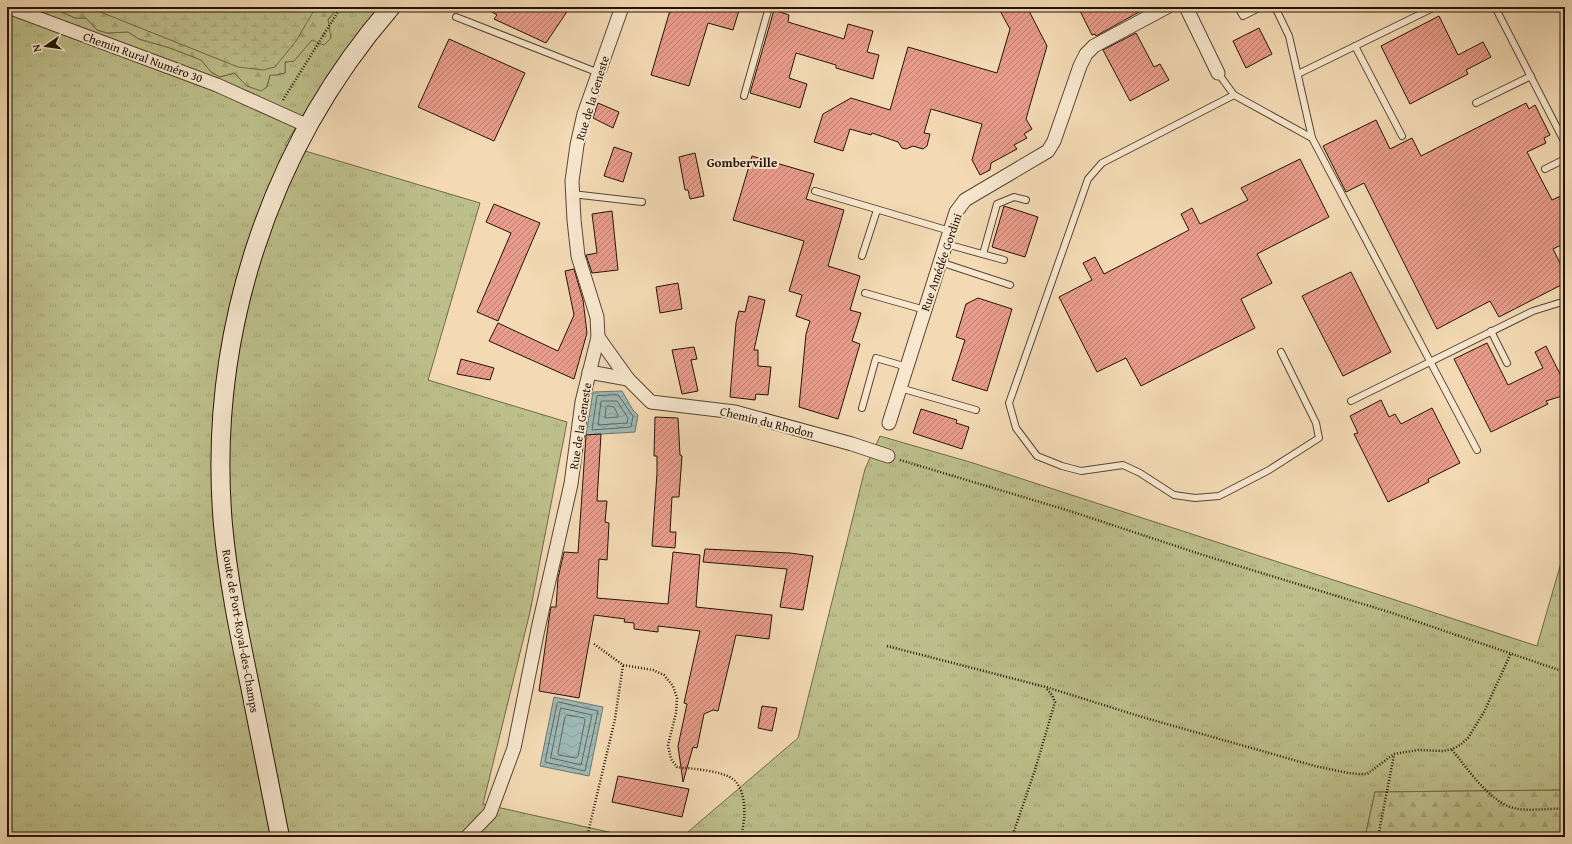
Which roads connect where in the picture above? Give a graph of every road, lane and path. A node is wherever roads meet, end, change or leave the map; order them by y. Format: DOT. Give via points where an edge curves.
graph roads {
  1 [pos="8,7"];
  2 [pos="341,7"];
  3 [pos="391,7"];
  4 [pos="622,7"];
  5 [pos="769,7"];
  6 [pos="1167,7"];
  7 [pos="1186,7"];
  8 [pos="1238,7"];
  9 [pos="1261,7"];
  10 [pos="1275,7"];
  11 [pos="1435,7"];
  12 [pos="1495,7"];
  13 [pos="456,17"];
  14 [pos="1355,46"];
  15 [pos="599,72"];
  16 [pos="1218,73"];
  17 [pos="1298,74"];
  18 [pos="1531,76"];
  19 [pos="1234,95"];
  20 [pos="744,96"];
  21 [pos="1476,103"];
  22 [pos="276,111"];
  23 [pos="308,126"];
  24 [pos="1402,136"];
  25 [pos="1312,138"];
  26 [pos="1565,143"];
  27 [pos="1565,159"];
  28 [pos="1545,169"];
  29 [pos="814,191"];
  30 [pos="572,194"];
  31 [pos="1026,200"];
  32 [pos="642,202"];
  33 [pos="877,210"];
  34 [pos="950,230"];
  35 [pos="946,244"];
  36 [pos="983,254"];
  37 [pos="862,256"];
  38 [pos="1004,260"];
  39 [pos="940,262"];
  40 [pos="1010,285"];
  41 [pos="865,293"];
  42 [pos="1565,303"];
  43 [pos="925,310"];
  44 [pos="1491,331"];
  45 [pos="598,337"];
  46 [pos="1281,352"];
  47 [pos="1430,361"];
  48 [pos="1507,363"];
  49 [pos="907,367"];
  50 [pos="589,372"];
  51 [pos="628,379"];
  52 [pos="900,388"];
  53 [pos="1350,401"];
  54 [pos="862,408"];
  55 [pos="976,410"];
  56 [pos="889,424"];
  57 [pos="1477,450"];
  58 [pos="888,456"];
  59 [pos="594,644"];
  60 [pos="887,646"];
  61 [pos="1511,653"];
  62 [pos="623,665"];
  63 [pos="1565,672"];
  64 [pos="1046,687"];
  65 [pos="1452,749"];
  66 [pos="1394,754"];
  67 [pos="1565,809"];
  68 [pos="280,837"];
  69 [pos="467,837"];
  70 [pos="588,837"];
  71 [pos="741,837"];
  72 [pos="1012,837"];
  73 [pos="1378,837"];
  1 -- 22 [label="street, Chemin Rural Numéro 30" via="217,85"];
  2 -- 22 [label="path"];
  3 -- 23 [label="main road, Route de Port-Royal-des-Champs" via="348,60"];
  4 -- 15 [label="street, Rue de la Geneste"];
  5 -- 20 [label="lane"];
  6 -- 34 [label="street, Rue Amédée Gordini" via="1094,46 1086,54 1048,151 965,200 956,212"];
  7 -- 16 [label="street"];
  8 -- 9 [label="lane" via="1243,16"];
  10 -- 17 [label="lane" via="1289,36"];
  11 -- 14 [label="lane"];
  12 -- 18 [label="lane"];
  13 -- 15 [label="lane"];
  14 -- 17 [label="lane"];
  14 -- 24 [label="lane"];
  15 -- 30 [label="street, Rue de la Geneste" via="584,114 577,145"];
  16 -- 19 [label="lane"];
  17 -- 25 [label="lane"];
  18 -- 21 [label="lane"];
  18 -- 26 [label="lane"];
  19 -- 25 [label="lane"];
  19 -- 46 [label="lane" via="1102,163 1088,179 1009,403 1016,428 1037,456 1081,471 1123,465 1174,495 1195,498 1218,496 1269,470 1319,438 1316,423"];
  22 -- 23 [label="street, Chemin Rural Numéro 30"];
  23 -- 68 [label="main road, Route de Port-Royal-des-Champs" via="270,206 244,283 227,370 220,476 228,568 237,624"];
  25 -- 47 [label="lane"];
  27 -- 28 [label="lane"];
  29 -- 33 [label="lane"];
  30 -- 32 [label="lane"];
  30 -- 45 [label="street, Rue de la Geneste" via="578,256 597,316"];
  31 -- 36 [label="lane" via="1014,197 997,204"];
  33 -- 34 [label="lane"];
  33 -- 37 [label="lane"];
  34 -- 35 [label="street, Rue Amédée Gordini"];
  35 -- 36 [label="lane"];
  35 -- 39 [label="street, Rue Amédée Gordini"];
  36 -- 38 [label="lane"];
  39 -- 40 [label="lane"];
  39 -- 43 [label="street, Rue Amédée Gordini"];
  41 -- 43 [label="lane"];
  42 -- 44 [label="lane" via="1532,311"];
  43 -- 49 [label="street, Rue Amédée Gordini"];
  44 -- 47 [label="lane"];
  44 -- 48 [label="lane"];
  45 -- 50 [label="street, Rue de la Geneste"];
  45 -- 51 [label="street, Chemin du Rhodon"];
  47 -- 53 [label="lane"];
  47 -- 57 [label="lane"];
  49 -- 52 [label="street, Rue Amédée Gordini"];
  49 -- 54 [label="lane" via="876,358"];
  50 -- 51 [label="street"];
  50 -- 69 [label="street, Rue de la Geneste" via="582,402 571,484 514,748 490,813"];
  51 -- 58 [label="street, Chemin du Rhodon" via="651,402 735,412"];
  52 -- 55 [label="lane"];
  52 -- 56 [label="street, Rue Amédée Gordini"];
  58 -- 61 [label="path" via="1389,612"];
  59 -- 62 [label="path"];
  60 -- 64 [label="path"];
  61 -- 63 [label="path"];
  61 -- 65 [label="path" via="1484,712 1468,738"];
  62 -- 70 [label="path" via="615,719"];
  62 -- 71 [label="path" via="658,672 673,686 676,712 668,745 671,759 676,767 721,774 734,780 743,798"];
  64 -- 66 [label="path" via="1142,717 1348,773 1367,774"];
  64 -- 72 [label="path" via="1055,702"];
  65 -- 66 [label="path"];
  65 -- 67 [label="path" via="1496,800 1517,808"];
  66 -- 73 [label="path"];
}
